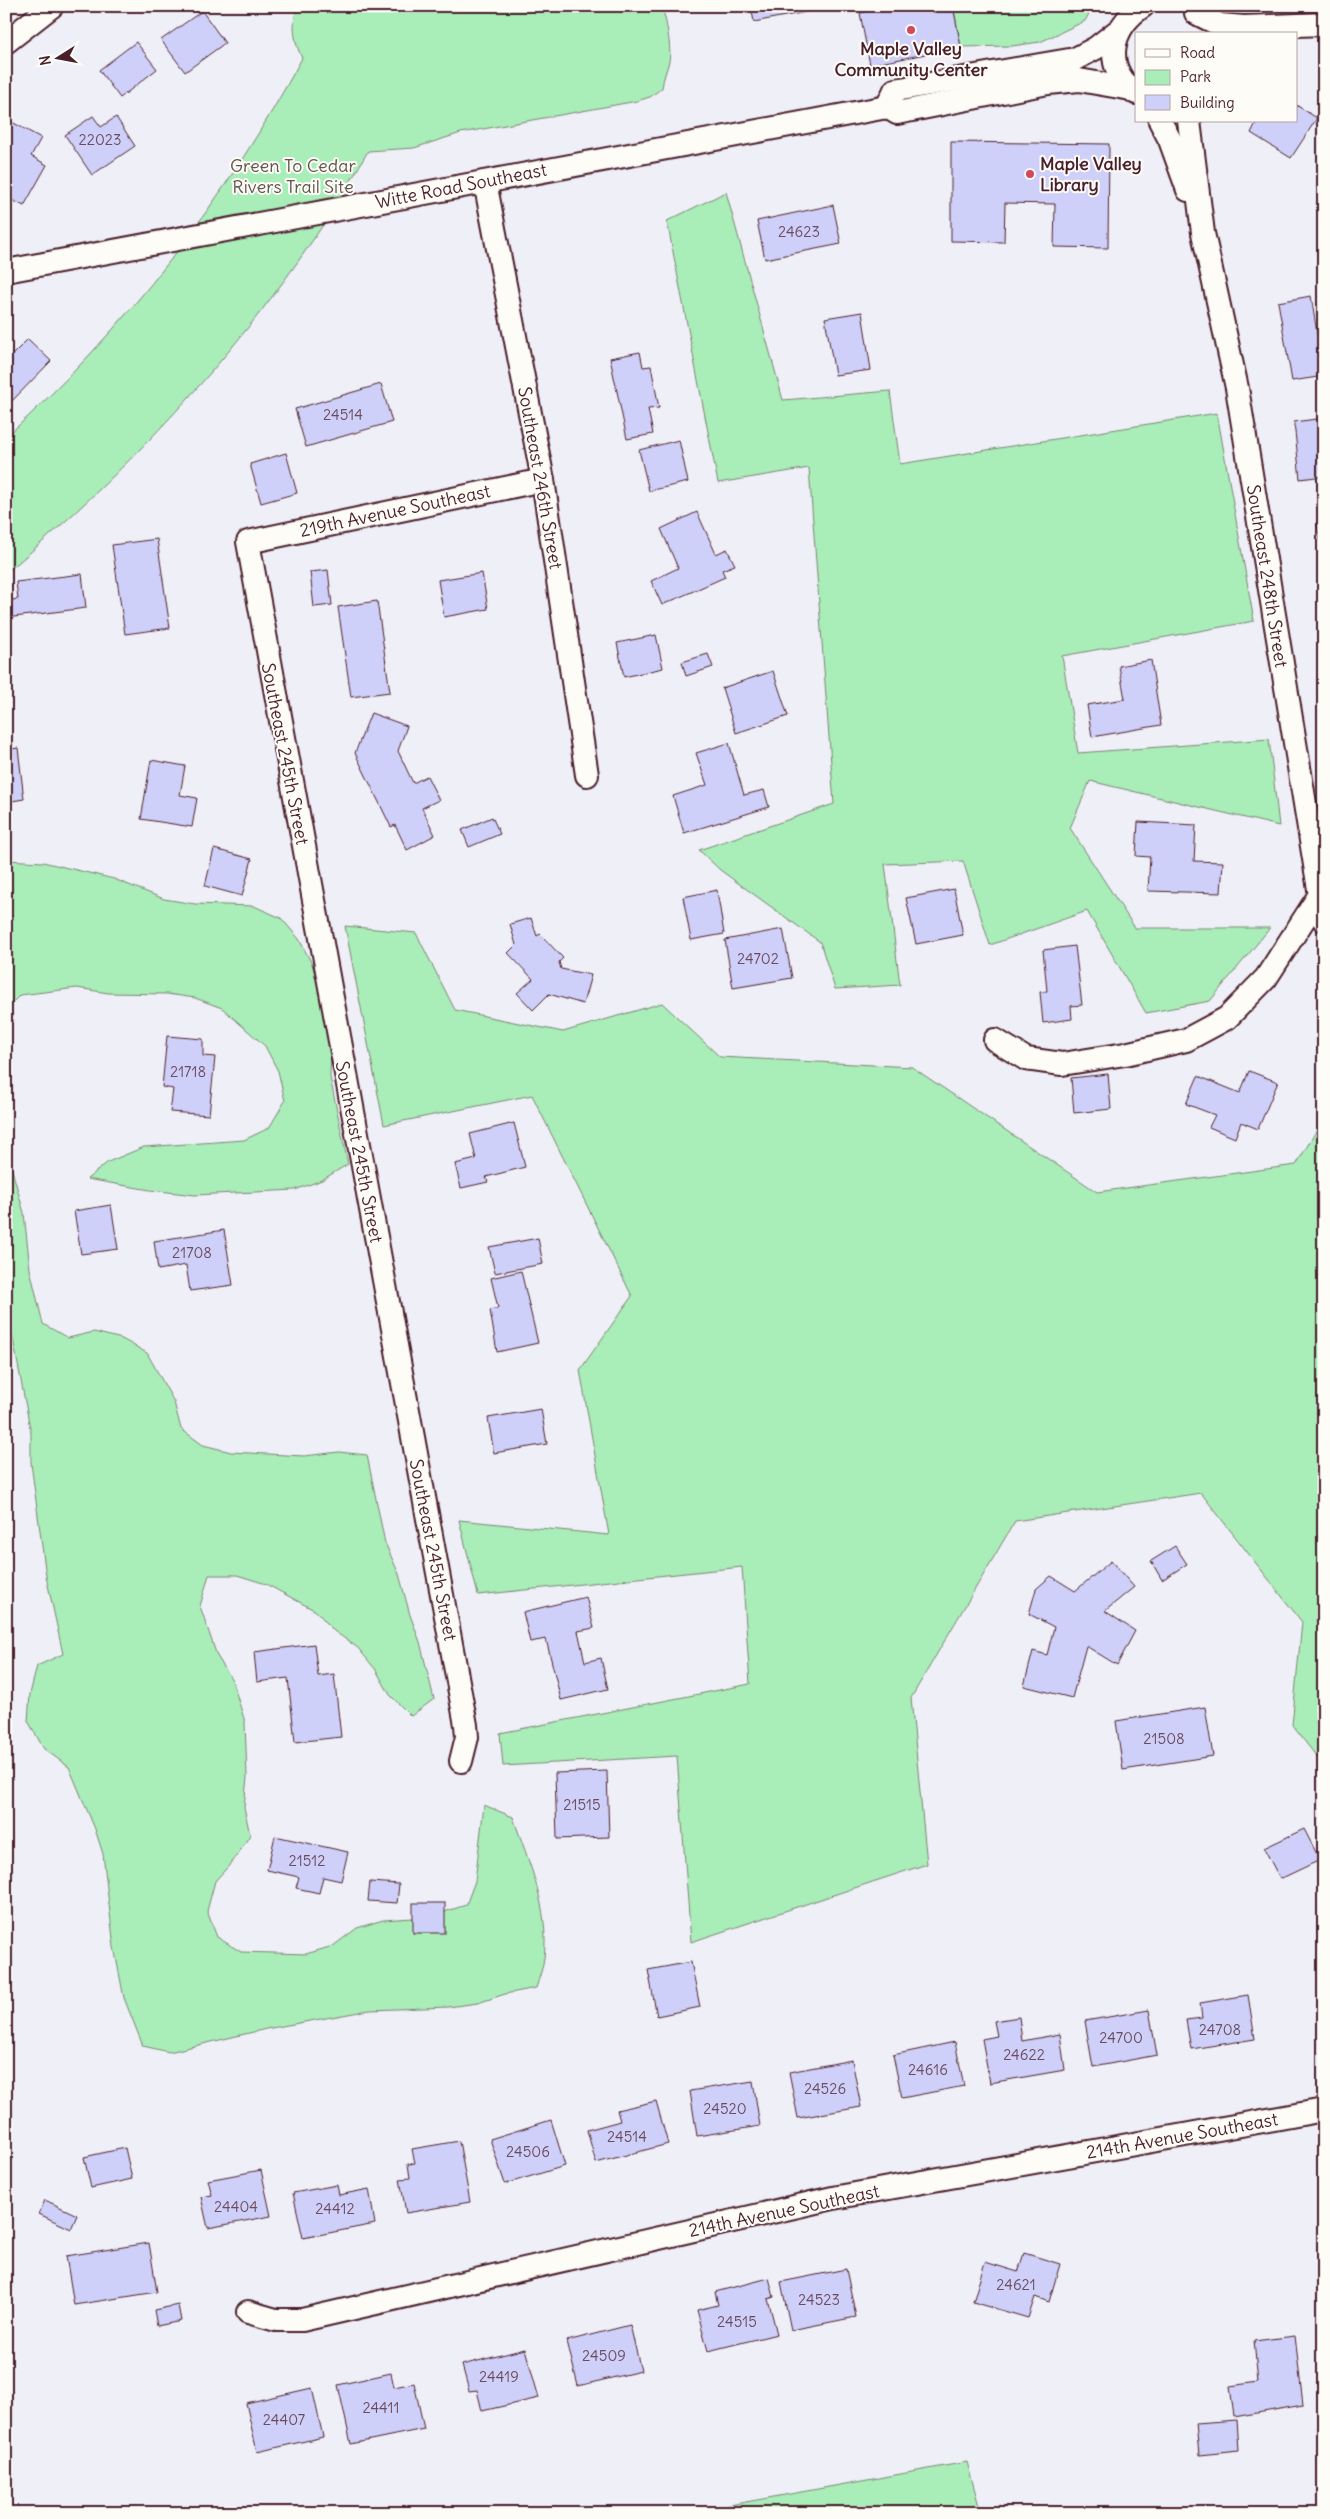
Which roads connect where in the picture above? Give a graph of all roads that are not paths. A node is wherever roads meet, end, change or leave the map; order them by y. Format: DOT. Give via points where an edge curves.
graph roads {
  1 [pos="52,6"];
  2 [pos="1132,6"];
  3 [pos="1143,6"];
  4 [pos="1190,9"];
  5 [pos="1324,25"];
  6 [pos="1120,28"];
  7 [pos="1209,32"];
  8 [pos="1298,35"];
  9 [pos="6,42"];
  10 [pos="1135,92"];
  11 [pos="887,107"];
  12 [pos="1161,122"];
  13 [pos="1189,122"];
  14 [pos="485,182"];
  15 [pos="1203,233"];
  16 [pos="6,272"];
  17 [pos="543,480"];
  18 [pos="248,542"];
  19 [pos="587,775"];
  20 [pos="1319,896"];
  21 [pos="1324,920"];
  22 [pos="994,1040"];
  23 [pos="461,1761"];
  24 [pos="1324,2110"];
  25 [pos="248,2312"];
  1 -- 9 [label="street"];
  2 -- 6 [label="street"];
  3 -- 6 [label="street"];
  4 -- 5 [label="street" via="1220,25"];
  4 -- 7 [label="street"];
  5 -- 8 [label="street"];
  6 -- 10 [label="street" via="1114,49 1115,62 1119,74"];
  6 -- 11 [label="street" via="1096,48 1075,59 895,90"];
  10 -- 11 [label="street, Witte Road Southeast" via="1079,80 1048,83 896,113"];
  11 -- 14 [label="street, Witte Road Southeast"];
  12 -- 15 [label="street, Southeast 248th Street"];
  13 -- 15 [label="street, Southeast 248th Street"];
  14 -- 16 [label="street, Witte Road Southeast"];
  14 -- 17 [label="street, Southeast 246th Street"];
  15 -- 20 [label="street, Southeast 248th Street" via="1237,388"];
  17 -- 18 [label="street, 219th Avenue Southeast"];
  17 -- 19 [label="street, Southeast 246th Street"];
  18 -- 23 [label="street, Southeast 245th Street" via="466,1725"];
  20 -- 21 [label="street, Southeast 248th Street"];
  20 -- 22 [label="street" via="1266,978 1227,1018 1186,1040 1062,1064 1026,1059"];
  24 -- 25 [label="street, 214th Avenue Southeast" via="833,2198 302,2320 276,2320"];
}
